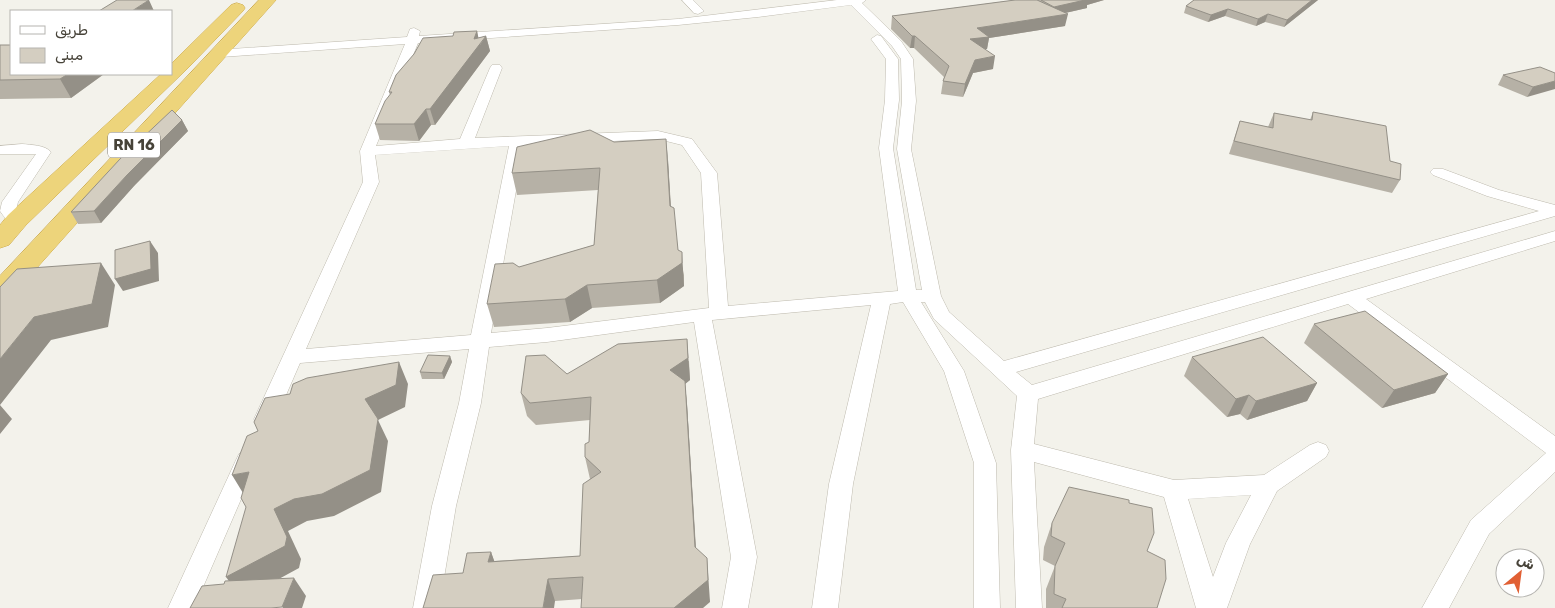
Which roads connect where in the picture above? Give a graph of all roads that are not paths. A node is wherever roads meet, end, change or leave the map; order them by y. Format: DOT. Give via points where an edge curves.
graph roads {
  1 [pos="245,0"];
  2 [pos="268,0"];
  3 [pos="687,0"];
  4 [pos="803,0"];
  5 [pos="850,1"];
  6 [pos="698,11"];
  7 [pos="414,35"];
  8 [pos="225,48"];
  9 [pos="496,68"];
  10 [pos="172,73"];
  11 [pos="170,75"];
  12 [pos="517,141"];
  13 [pos="466,143"];
  14 [pos="0,150"];
  15 [pos="367,150"];
  16 [pos="1438,172"];
  17 [pos="1555,210"];
  18 [pos="17,220"];
  19 [pos="1555,236"];
  20 [pos="0,240"];
  21 [pos="0,292"];
  22 [pos="908,296"];
  23 [pos="932,296"];
  24 [pos="1351,297"];
  25 [pos="882,298"];
  26 [pos="711,314"];
  27 [pos="480,341"];
  28 [pos="293,357"];
  29 [pos="1001,368"];
  30 [pos="1028,394"];
  31 [pos="1555,448"];
  32 [pos="1022,450"];
  33 [pos="1318,451"];
  34 [pos="1555,458"];
  35 [pos="1269,484"];
  36 [pos="1174,490"];
  37 [pos="181,608"];
  38 [pos="426,608"];
  39 [pos="735,608"];
  40 [pos="825,608"];
  41 [pos="986,608"];
  42 [pos="1029,608"];
  43 [pos="1209,608"];
  44 [pos="1214,608"];
  45 [pos="1434,608"];
  1 -- 10 [label="highway, RN 16"];
  2 -- 8 [label="highway, RN 16"];
  3 -- 6 [label="street"];
  4 -- 6 [label="street"];
  5 -- 7 [label="street" via="678,22"];
  5 -- 22 [label="street" via="892,59 892,100 886,148"];
  5 -- 23 [label="street" via="897,44 907,59 909,101 904,149"];
  6 -- 7 [label="street"];
  7 -- 8 [label="street"];
  7 -- 15 [label="street"];
  8 -- 21 [label="highway, RN 16"];
  9 -- 13 [label="street"];
  11 -- 18 [label="highway, RN 16"];
  12 -- 13 [label="street"];
  12 -- 26 [label="street" via="658,135 687,142 709,173"];
  12 -- 27 [label="street"];
  13 -- 15 [label="street"];
  14 -- 18 [label="street" via="30,148 44,152 10,202 8,211"];
  15 -- 28 [label="street" via="371,182"];
  16 -- 17 [label="street" via="1493,193"];
  17 -- 29 [label="street"];
  18 -- 20 [label="highway, RN 16"];
  19 -- 24 [label="street"];
  22 -- 23 [label="street"];
  22 -- 25 [label="street"];
  22 -- 41 [label="street" via="954,371 985,463"];
  23 -- 29 [label="street" via="941,314"];
  24 -- 30 [label="street"];
  24 -- 31 [label="street"];
  25 -- 26 [label="street"];
  25 -- 40 [label="street" via="841,484"];
  26 -- 27 [label="street"];
  26 -- 39 [label="street" via="744,557"];
  27 -- 28 [label="street"];
  27 -- 38 [label="street" via="470,403 444,506"];
  28 -- 37 [label="street"];
  29 -- 30 [label="street"];
  30 -- 32 [label="street"];
  32 -- 36 [label="street"];
  32 -- 42 [label="street"];
  33 -- 35 [label="street"];
  34 -- 45 [label="street" via="1480,527"];
  35 -- 36 [label="street"];
  35 -- 44 [label="street" via="1238,543"];
  36 -- 43 [label="street"];
}
